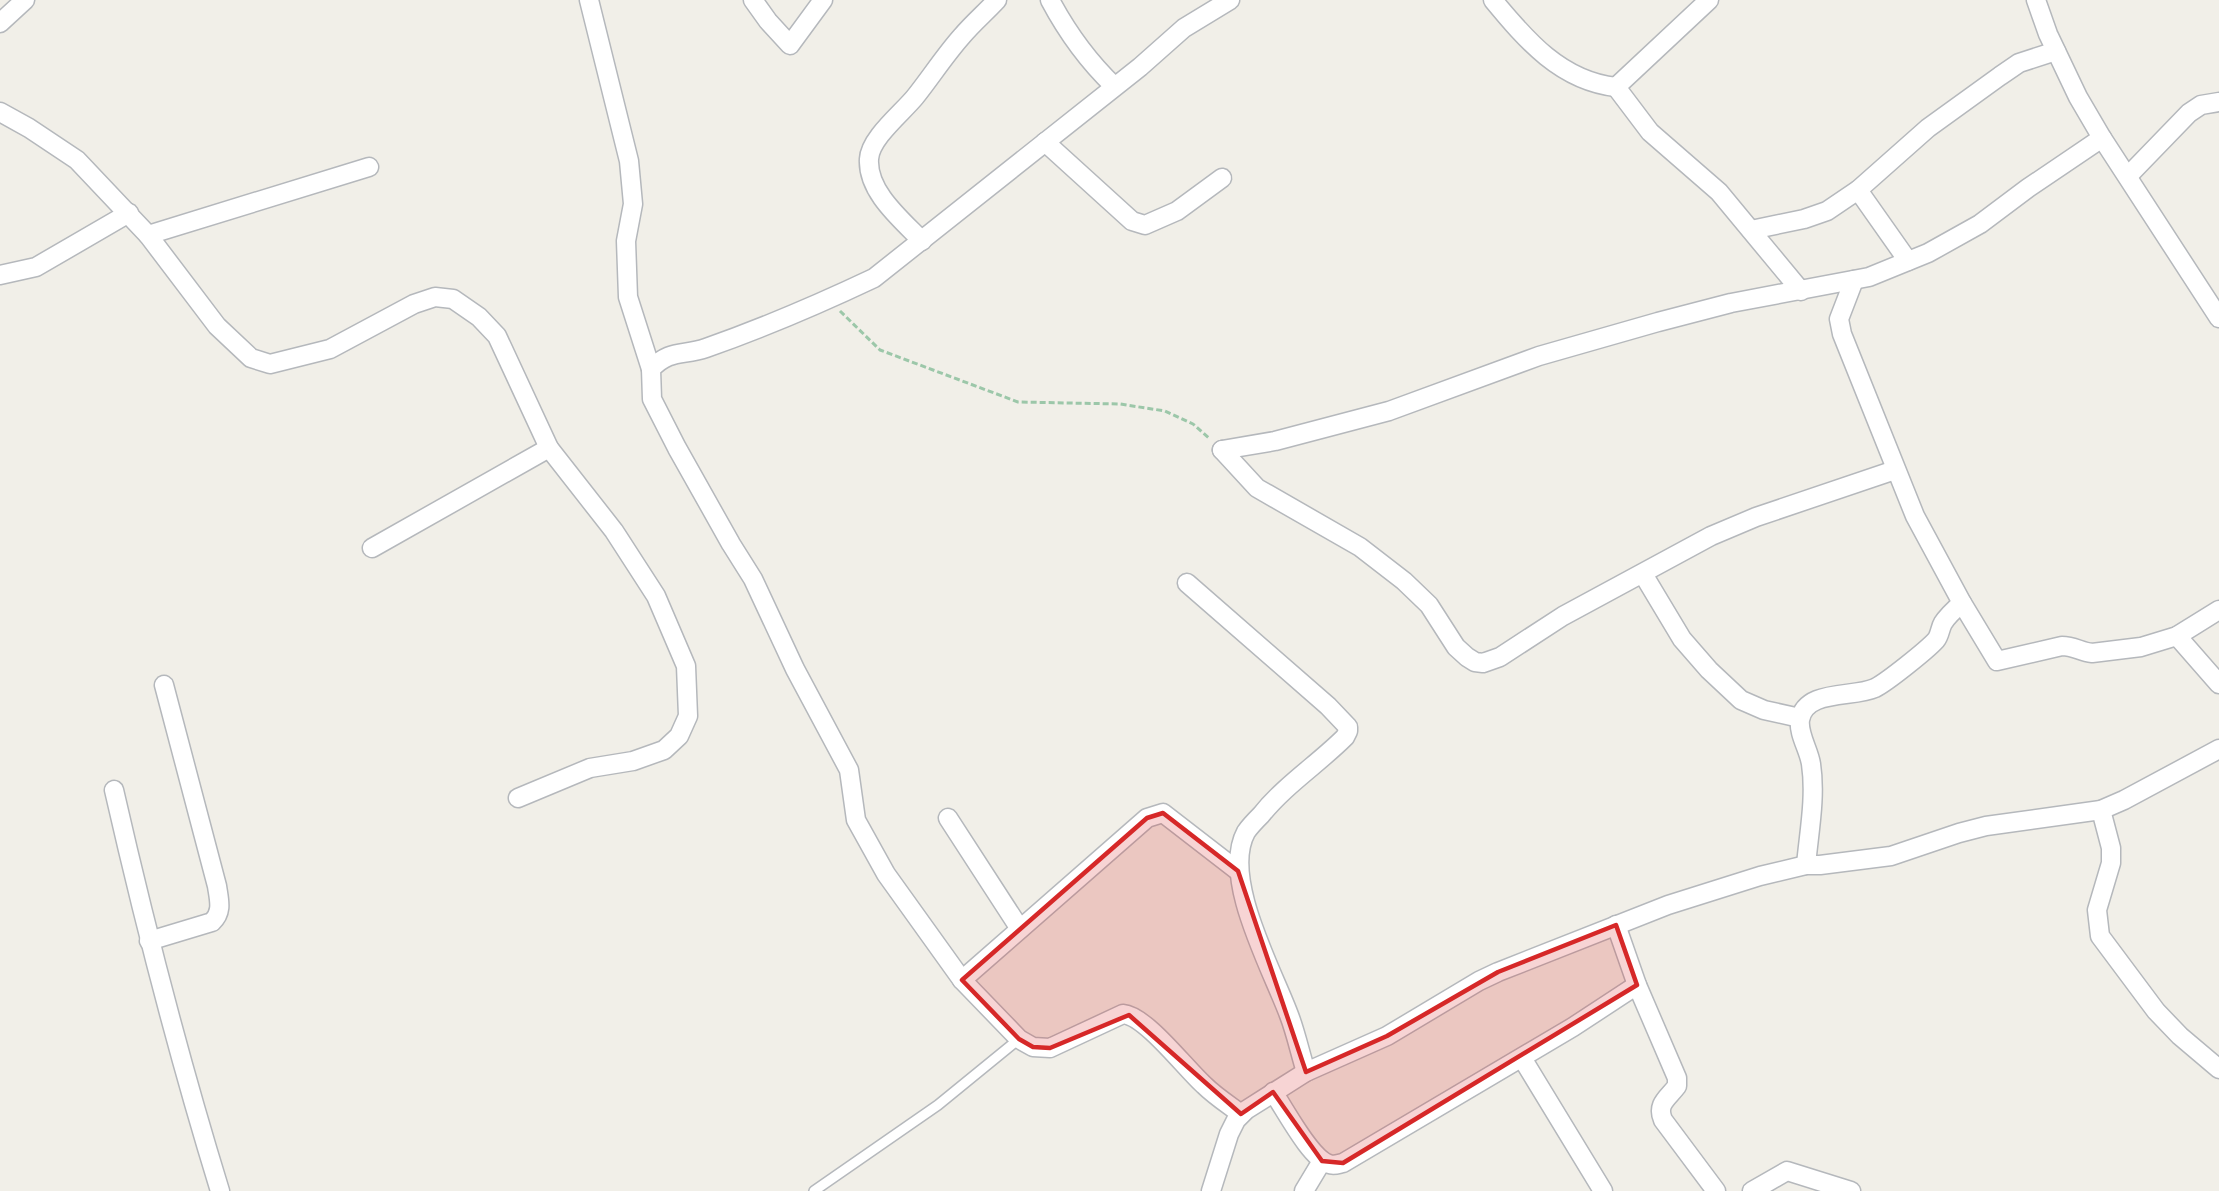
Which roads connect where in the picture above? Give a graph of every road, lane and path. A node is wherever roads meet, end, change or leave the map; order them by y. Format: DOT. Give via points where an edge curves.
graph roads {
  1 [pos="25,0"];
  2 [pos="589,0"];
  3 [pos="753,0"];
  4 [pos="823,0"];
  5 [pos="998,0"];
  6 [pos="1050,0"];
  7 [pos="1230,0"];
  8 [pos="1493,0"];
  9 [pos="1710,0"];
  10 [pos="2036,0"];
  11 [pos="0,23"];
  12 [pos="2056,51"];
  13 [pos="1114,86"];
  14 [pos="1616,87"];
  15 [pos="2219,102"];
  16 [pos="0,112"];
  17 [pos="2102,138"];
  18 [pos="1045,142"];
  19 [pos="369,167"];
  20 [pos="2128,176"];
  21 [pos="1222,178"];
  22 [pos="1858,190"];
  23 [pos="129,213"];
  24 [pos="1751,230"];
  25 [pos="148,235"];
  26 [pos="922,241"];
  27 [pos="1908,261"];
  28 [pos="0,275"];
  29 [pos="1854,280"];
  30 [pos="1800,291"];
  31 [pos="829,299"];
  32 [pos="2216,307"];
  33 [pos="651,369"];
  34 [pos="549,448"];
  35 [pos="1222,450"];
  36 [pos="1895,470"];
  37 [pos="372,548"];
  38 [pos="1643,574"];
  39 [pos="1186,583"];
  40 [pos="1962,603"];
  41 [pos="2219,610"];
  42 [pos="2177,636"];
  43 [pos="2219,684"];
  44 [pos="164,685"];
  45 [pos="1800,718"];
  46 [pos="2219,749"];
  47 [pos="114,790"];
  48 [pos="518,798"];
  49 [pos="2102,810"];
  50 [pos="948,818"];
  51 [pos="1806,865"];
  52 [pos="1239,871"];
  53 [pos="1616,925"];
  54 [pos="1020,929"];
  55 [pos="149,941"];
  56 [pos="962,980"];
  57 [pos="1636,985"];
  58 [pos="1019,1040"];
  59 [pos="1522,1058"];
  60 [pos="2219,1069"];
  61 [pos="1306,1072"];
  62 [pos="1273,1092"];
  63 [pos="1241,1114"];
  64 [pos="1322,1161"];
  65 [pos="220,1191"];
  66 [pos="814,1191"];
  67 [pos="1211,1191"];
  68 [pos="1304,1191"];
  69 [pos="1603,1191"];
  70 [pos="1716,1191"];
  71 [pos="1752,1191"];
  72 [pos="1851,1191"];
  1 -- 11 [label="street"];
  2 -- 33 [label="street" via="629,161 633,204 626,241 628,297"];
  3 -- 4 [label="street" via="790,45"];
  5 -- 26 [label="street" via="963,34 870,153 876,187"];
  6 -- 13 [label="street" via="1075,41"];
  7 -- 13 [label="street" via="1184,28"];
  8 -- 14 [label="street" via="1543,54 1592,84"];
  9 -- 14 [label="street"];
  10 -- 12 [label="street"];
  12 -- 17 [label="street"];
  12 -- 22 [label="street" via="2019,63 2000,76 1928,128"];
  13 -- 18 [label="street"];
  14 -- 24 [label="street" via="1650,132 1719,192"];
  15 -- 20 [label="street" via="2201,105 2189,113"];
  16 -- 23 [label="street" via="77,160"];
  17 -- 20 [label="street"];
  17 -- 27 [label="street" via="1980,224"];
  18 -- 21 [label="street" via="1132,220 1145,225 1178,211"];
  18 -- 26 [label="street"];
  19 -- 25 [label="street"];
  20 -- 32 [label="street"];
  22 -- 24 [label="street" via="1827,212"];
  22 -- 27 [label="street"];
  23 -- 25 [label="street"];
  23 -- 28 [label="street" via="36,267"];
  24 -- 30 [label="street"];
  25 -- 34 [label="street" via="217,326 251,358 270,364 330,349 414,304 435,297 453,299 479,316 497,336"];
  26 -- 31 [label="street" via="874,278"];
  27 -- 29 [label="street"];
  29 -- 30 [label="street"];
  29 -- 36 [label="street" via="1839,319 1840,327"];
  30 -- 35 [label="street" via="1658,322 1539,356 1389,411 1275,441"];
  31 -- 33 [label="street" via="704,348 661,359"];
  31 -- 35 [label="path" via="880,350 907,361 1018,402 1120,404 1165,411 1193,424"];
  33 -- 56 [label="street" via="652,399 753,579 849,770 856,820 886,874"];
  34 -- 37 [label="street"];
  34 -- 48 [label="street" via="614,531 656,596 686,666 688,716 680,736 664,750 633,762 591,768"];
  35 -- 38 [label="street" via="1257,488 1360,547 1404,580 1429,605 1456,647 1475,662 1500,657 1563,616"];
  36 -- 38 [label="street" via="1756,517 1711,536"];
  36 -- 40 [label="street" via="1914,516"];
  38 -- 45 [label="street" via="1682,639 1741,700"];
  39 -- 52 [label="street" via="1348,727 1345,737 1290,784 1247,832 1240,849"];
  40 -- 42 [label="street" via="1997,661 2062,646 2086,653 2141,647"];
  40 -- 45 [label="street" via="1941,625 1936,639 1894,675 1862,692 1819,698"];
  41 -- 42 [label="street"];
  42 -- 43 [label="street"];
  44 -- 55 [label="street" via="218,886 220,911 212,922"];
  45 -- 51 [label="street" via="1812,765"];
  46 -- 49 [label="street"];
  47 -- 55 [label="street"];
  49 -- 51 [label="street" via="1986,826 1891,856"];
  49 -- 60 [label="street" via="2111,848 2097,910 2100,936 2156,1011"];
  50 -- 54 [label="street"];
  51 -- 53 [label="street" via="1668,905"];
  52 -- 54 [label="street" via="1162,813 1147,818"];
  52 -- 61 [label="street" via="1243,896"];
  53 -- 57 [label="street"];
  53 -- 61 [label="street" via="1479,981 1387,1036"];
  54 -- 56 [label="street"];
  55 -- 65 [label="street"];
  56 -- 58 [label="street"];
  57 -- 59 [label="street"];
  57 -- 70 [label="street" via="1677,1078 1677,1086 1659,1112"];
  58 -- 63 [label="street" via="1033,1047 1050,1048 1123,1014 1129,1015 1145,1025 1204,1086"];
  58 -- 66 [label="lane" via="938,1105"];
  59 -- 64 [label="street" via="1352,1158 1335,1165"];
  59 -- 69 [label="street"];
  61 -- 62 [label="street"];
  62 -- 63 [label="street"];
  62 -- 64 [label="street"];
  63 -- 67 [label="street" via="1229,1134"];
  64 -- 68 [label="street"];
  71 -- 72 [label="street" via="1787,1171"];
}
